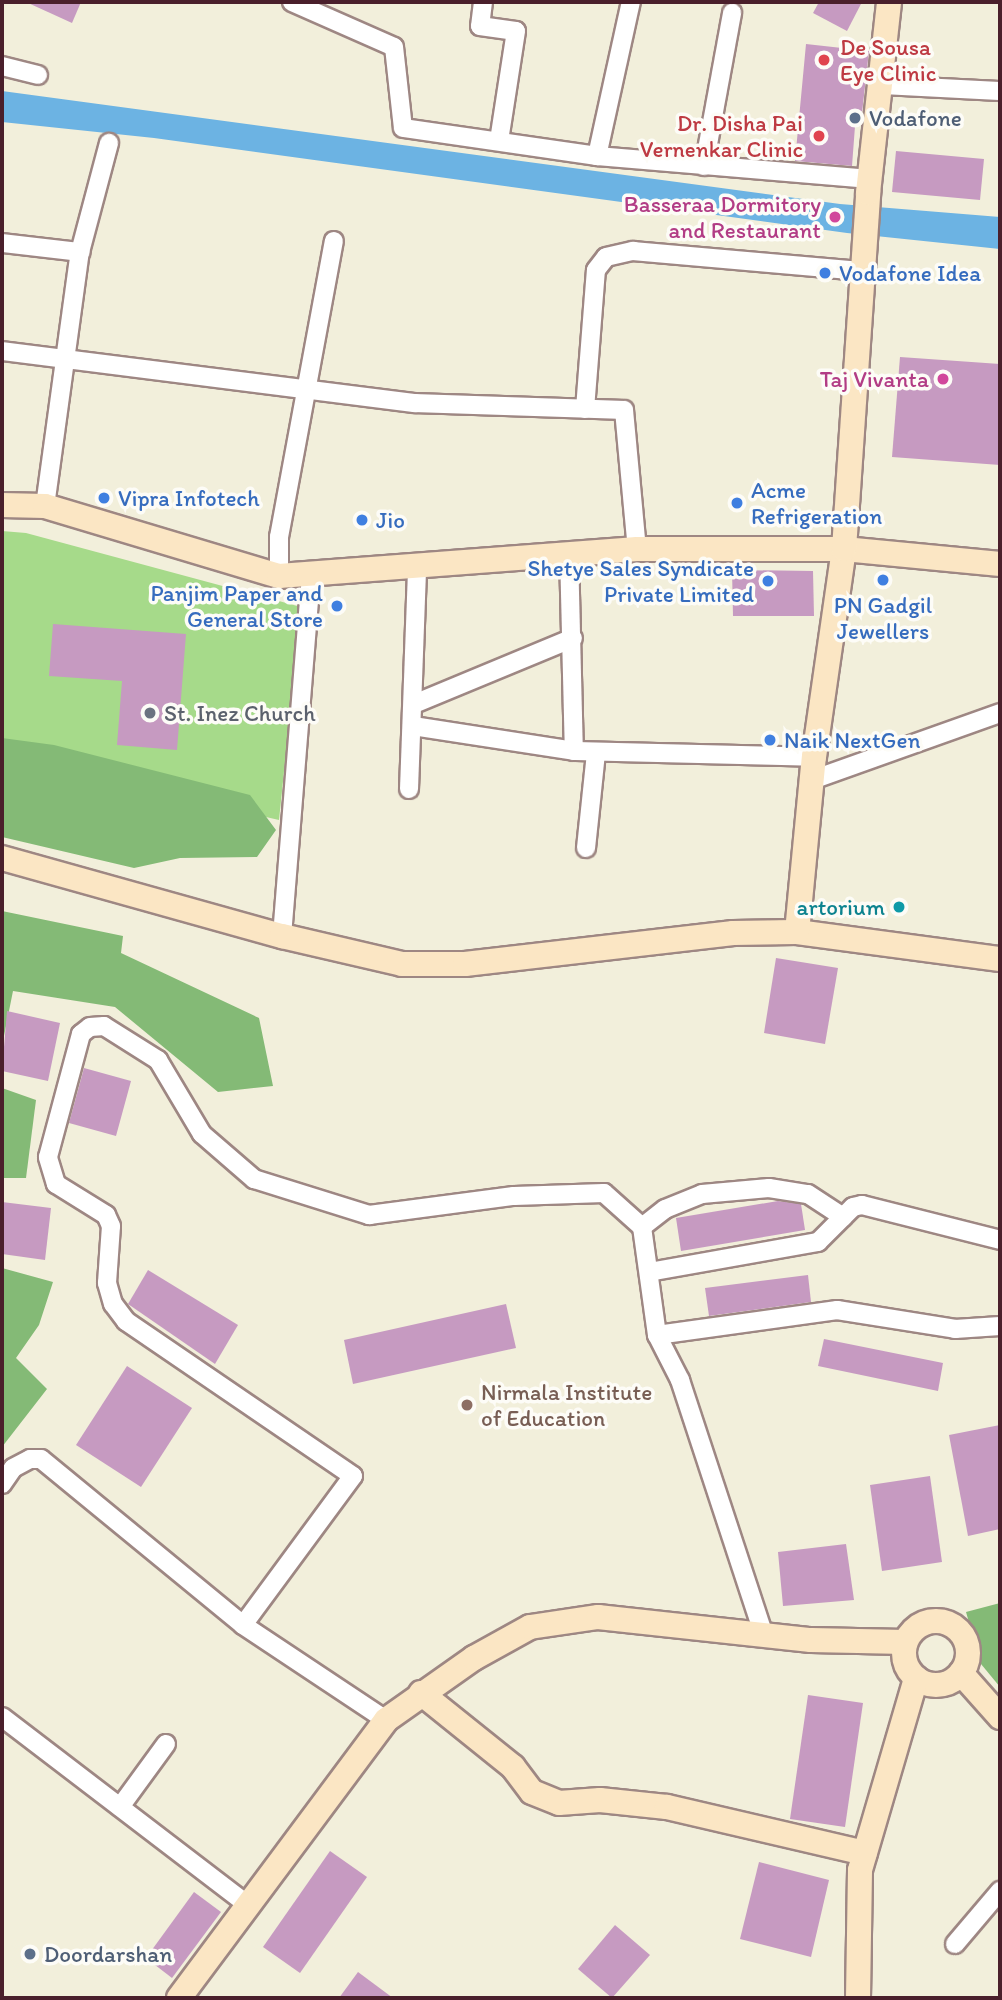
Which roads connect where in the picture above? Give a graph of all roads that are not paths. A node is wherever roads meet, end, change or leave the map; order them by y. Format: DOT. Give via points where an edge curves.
graph roads {
  1 [pos="292,2"];
  2 [pos="483,2"];
  3 [pos="631,2"];
  4 [pos="889,2"];
  5 [pos="732,13"];
  6 [pos="2,66"];
  7 [pos="38,75"];
  8 [pos="882,85"];
  9 [pos="1000,91"];
  10 [pos="499,141"];
  11 [pos="109,143"];
  12 [pos="597,156"];
  13 [pos="704,166"];
  14 [pos="869,186"];
  15 [pos="334,241"];
  16 [pos="2,243"];
  17 [pos="80,252"];
  18 [pos="864,262"];
  19 [pos="2,351"];
  20 [pos="64,358"];
  21 [pos="306,389"];
  22 [pos="585,409"];
  23 [pos="2,505"];
  24 [pos="45,506"];
  25 [pos="637,549"];
  26 [pos="844,549"];
  27 [pos="569,552"];
  28 [pos="1000,565"];
  29 [pos="416,567"];
  30 [pos="279,576"];
  31 [pos="311,577"];
  32 [pos="573,638"];
  33 [pos="414,704"];
  34 [pos="1000,712"];
  35 [pos="413,726"];
  36 [pos="574,751"];
  37 [pos="596,753"];
  38 [pos="813,769"];
  39 [pos="409,789"];
  40 [pos="586,848"];
  41 [pos="2,858"];
  42 [pos="797,932"];
  43 [pos="282,936"];
  44 [pos="1000,959"];
  45 [pos="843,1217"];
  46 [pos="642,1227"];
  47 [pos="1000,1240"];
  48 [pos="649,1272"];
  49 [pos="1000,1326"];
  50 [pos="657,1335"];
  51 [pos="2,1484"];
  52 [pos="243,1625"];
  53 [pos="764,1636"];
  54 [pos="905,1642"];
  55 [pos="961,1673"];
  56 [pos="916,1678"];
  57 [pos="421,1693"];
  58 [pos="2,1717"];
  59 [pos="1000,1717"];
  60 [pos="386,1720"];
  61 [pos="166,1744"];
  62 [pos="120,1807"];
  63 [pos="865,1853"];
  64 [pos="1000,1891"];
  65 [pos="249,1906"];
  66 [pos="956,1944"];
  67 [pos="179,1998"];
  68 [pos="858,1998"];
  1 -- 10 [label="street" via="394,47 403,128"];
  2 -- 10 [label="street" via="480,26 516,31"];
  3 -- 12 [label="street"];
  4 -- 8 [label="main road"];
  5 -- 13 [label="street"];
  6 -- 7 [label="street"];
  8 -- 9 [label="street"];
  8 -- 14 [label="main road"];
  10 -- 12 [label="street"];
  11 -- 17 [label="street"];
  12 -- 13 [label="street"];
  13 -- 14 [label="street"];
  14 -- 18 [label="main road"];
  15 -- 21 [label="street"];
  16 -- 17 [label="street"];
  17 -- 20 [label="street"];
  18 -- 22 [label="street" via="633,251 606,257 596,271"];
  18 -- 26 [label="main road"];
  19 -- 20 [label="street"];
  20 -- 21 [label="street"];
  20 -- 24 [label="street"];
  21 -- 22 [label="street" via="415,403"];
  21 -- 30 [label="street" via="279,537"];
  22 -- 25 [label="street" via="624,410"];
  23 -- 24 [label="main road"];
  24 -- 30 [label="main road"];
  25 -- 26 [label="main road"];
  25 -- 27 [label="main road"];
  26 -- 28 [label="main road"];
  26 -- 38 [label="main road"];
  27 -- 29 [label="main road"];
  27 -- 32 [label="street"];
  29 -- 31 [label="main road"];
  29 -- 33 [label="street"];
  30 -- 31 [label="main road"];
  31 -- 43 [label="street"];
  32 -- 33 [label="street"];
  32 -- 36 [label="street"];
  33 -- 35 [label="street"];
  34 -- 38 [label="street"];
  35 -- 36 [label="street"];
  35 -- 39 [label="street"];
  36 -- 37 [label="street"];
  37 -- 38 [label="street"];
  37 -- 40 [label="street"];
  38 -- 42 [label="main road"];
  41 -- 43 [label="main road"];
  42 -- 43 [label="main road" via="733,933 465,964 402,964"];
  42 -- 44 [label="main road"];
  45 -- 46 [label="street" via="808,1194 769,1188 702,1194 665,1209"];
  45 -- 47 [label="street" via="862,1205"];
  45 -- 48 [label="street" via="818,1242"];
  46 -- 48 [label="street"];
  46 -- 52 [label="street" via="604,1193 514,1196 369,1215 254,1179 202,1134 158,1060 104,1026 81,1034 48,1157 57,1184 106,1215 111,1226 107,1283 113,1304 126,1321 353,1476"];
  48 -- 50 [label="street"];
  49 -- 50 [label="street" via="956,1329 837,1310"];
  50 -- 53 [label="street" via="680,1380"];
  51 -- 52 [label="street" via="13,1468 41,1459"];
  52 -- 60 [label="street"];
  53 -- 54 [label="main road"];
  53 -- 57 [label="main road" via="598,1616 530,1627"];
  54 -- 55 [label="main road" via="918,1626 947,1622 963,1634 967,1644"];
  54 -- 56 [label="main road" via="905,1662"];
  55 -- 56 [label="main road" via="935,1685"];
  55 -- 59 [label="main road"];
  56 -- 63 [label="main road"];
  57 -- 60 [label="main road"];
  57 -- 63 [label="main road" via="513,1767 532,1793 559,1803 600,1800 667,1807"];
  58 -- 62 [label="street"];
  60 -- 65 [label="main road"];
  61 -- 62 [label="street"];
  62 -- 65 [label="street"];
  63 -- 68 [label="main road" via="859,1870"];
  64 -- 66 [label="street"];
  65 -- 67 [label="main road"];
}
